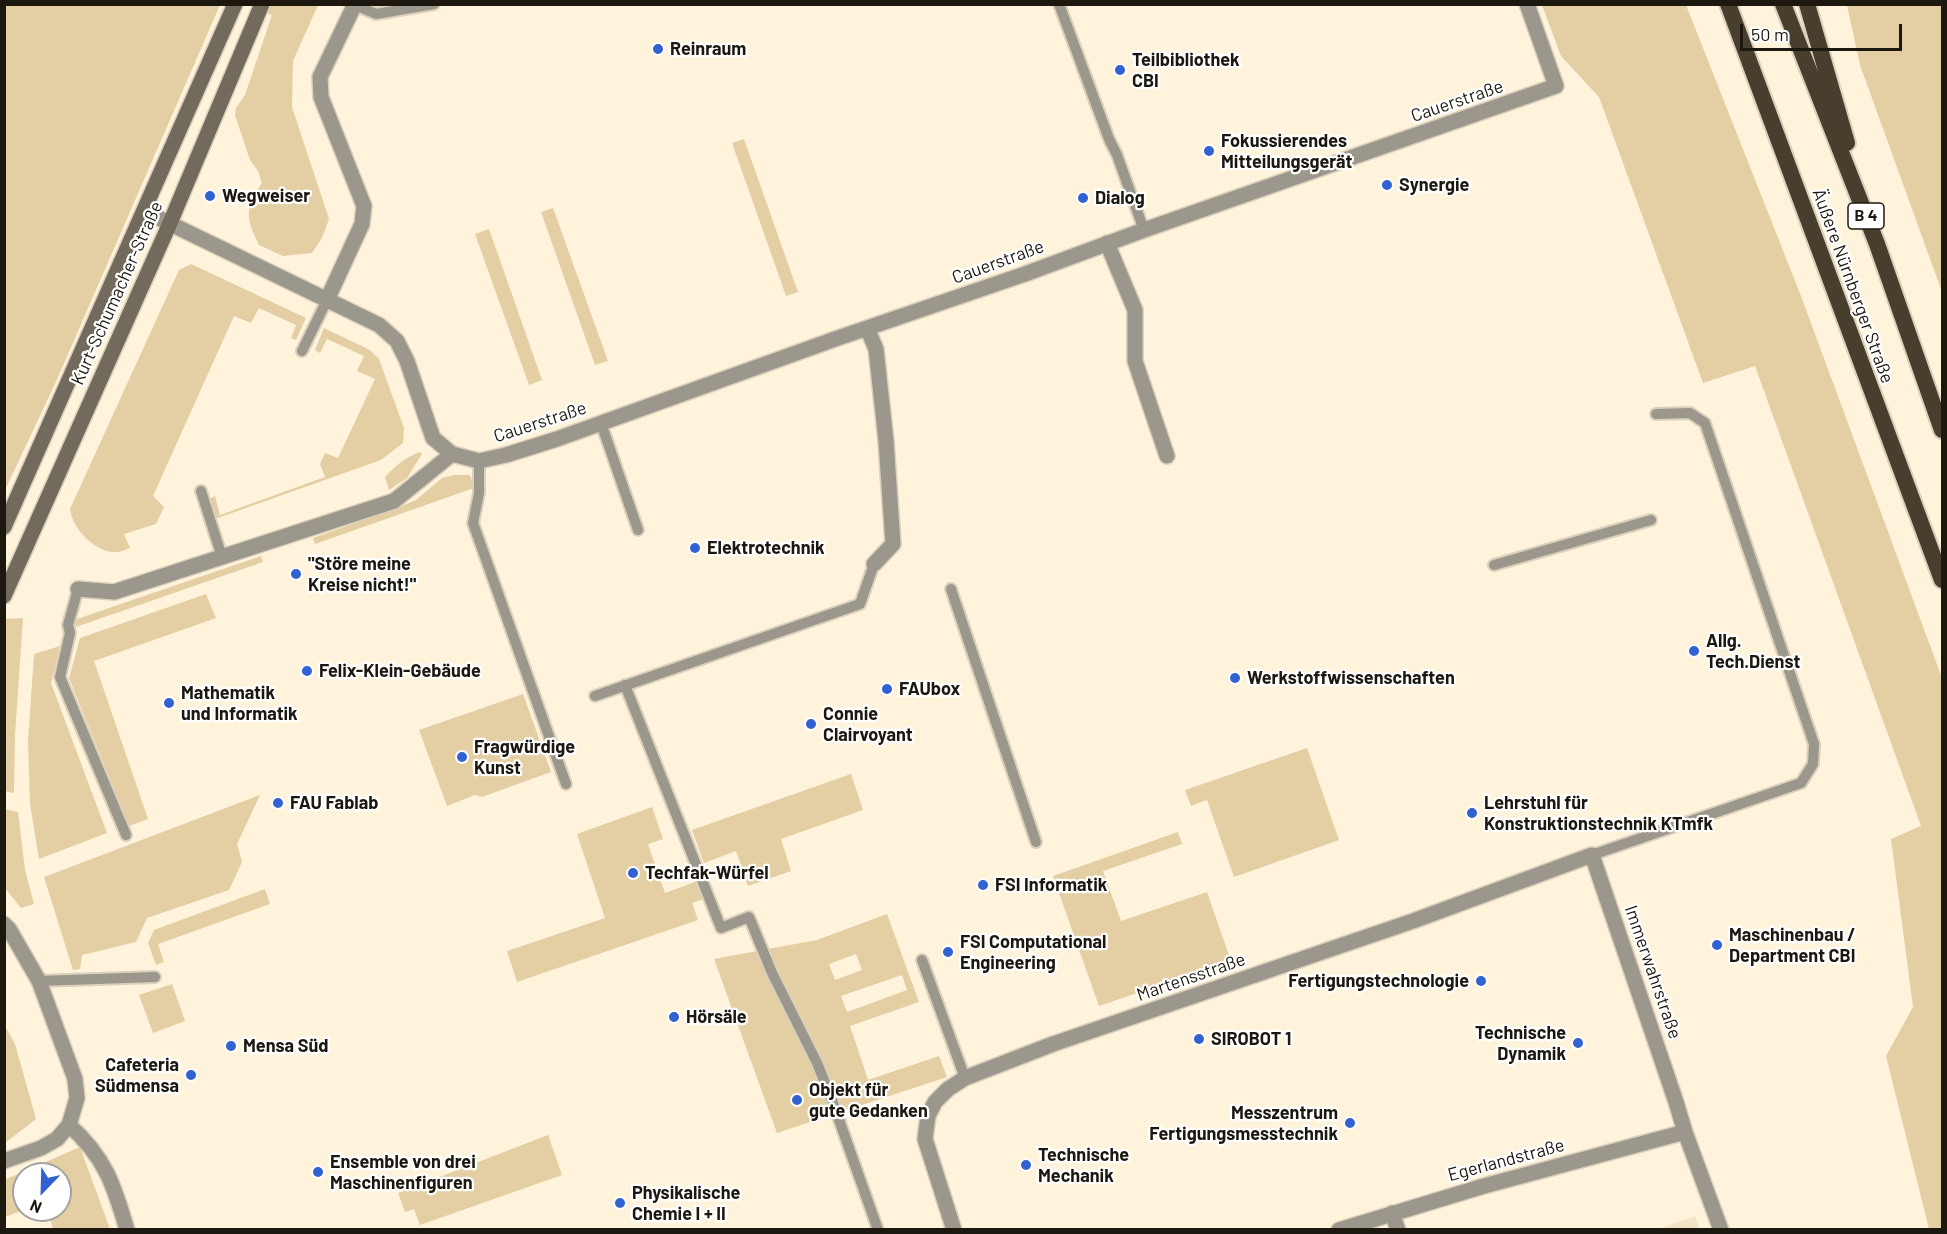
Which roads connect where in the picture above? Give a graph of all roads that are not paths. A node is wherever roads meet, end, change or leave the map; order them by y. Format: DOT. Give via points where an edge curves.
graph roads {
  1 [pos="235,4"];
  2 [pos="262,4"];
  3 [pos="434,4"];
  4 [pos="1059,4"];
  5 [pos="1527,4"];
  6 [pos="1728,4"];
  7 [pos="1783,4"];
  8 [pos="1807,4"];
  9 [pos="355,5"];
  10 [pos="144,211"];
  11 [pos="170,224"];
  12 [pos="1143,230"];
  13 [pos="1107,243"];
  14 [pos="1877,244"];
  15 [pos="327,300"];
  16 [pos="867,328"];
  17 [pos="302,351"];
  18 [pos="1656,414"];
  19 [pos="601,423"];
  20 [pos="1942,430"];
  21 [pos="452,454"];
  22 [pos="1167,456"];
  23 [pos="479,461"];
  24 [pos="201,491"];
  25 [pos="1652,520"];
  26 [pos="4,527"];
  27 [pos="638,530"];
  28 [pos="222,557"];
  29 [pos="874,564"];
  30 [pos="1494,566"];
  31 [pos="1942,580"];
  32 [pos="78,589"];
  33 [pos="951,589"];
  34 [pos="4,596"];
  35 [pos="625,685"];
  36 [pos="595,696"];
  37 [pos="566,784"];
  38 [pos="126,835"];
  39 [pos="1036,842"];
  40 [pos="1592,855"];
  41 [pos="4,924"];
  42 [pos="922,960"];
  43 [pos="155,977"];
  44 [pos="39,981"];
  45 [pos="965,1078"];
  46 [pos="69,1125"];
  47 [pos="1685,1132"];
  48 [pos="4,1161"];
  49 [pos="1392,1213"];
  50 [pos="127,1230"];
  51 [pos="878,1230"];
  52 [pos="954,1230"];
  53 [pos="1339,1230"];
  54 [pos="1398,1230"];
  55 [pos="1721,1230"];
  1 -- 10 [label="main road, Kurt-Schumacher-Straße"];
  2 -- 11 [label="main road, Kurt-Schumacher-Straße"];
  3 -- 9 [label="lane" via="376,14"];
  4 -- 12 [label="lane"];
  5 -- 12 [label="street, Cauerstraße" via="1556,86"];
  6 -- 31 [label="highway, Äußere Nürnberger Straße"];
  7 -- 14 [label="highway, Äußere Nürnberger Straße / B 4"];
  8 -- 14 [label="highway"];
  9 -- 15 [label="street" via="320,77 321,97 363,206 362,224"];
  10 -- 11 [label="street"];
  10 -- 26 [label="main road, Kurt-Schumacher-Straße"];
  11 -- 15 [label="street"];
  11 -- 34 [label="main road, Kurt-Schumacher-Straße"];
  12 -- 13 [label="street, Cauerstraße"];
  13 -- 16 [label="street, Cauerstraße"];
  13 -- 22 [label="street" via="1135,310 1135,362"];
  14 -- 20 [label="highway, Äußere Nürnberger Straße / B 4"];
  15 -- 17 [label="lane"];
  15 -- 21 [label="street" via="379,325 397,341 433,438"];
  16 -- 19 [label="street, Cauerstraße"];
  16 -- 29 [label="street" via="876,349 893,544"];
  18 -- 40 [label="lane" via="1690,413 1705,423 1814,744 1813,764 1801,783"];
  19 -- 23 [label="street, Cauerstraße"];
  19 -- 27 [label="lane"];
  21 -- 23 [label="street, Cauerstraße"];
  21 -- 28 [label="street" via="394,501"];
  23 -- 37 [label="lane" via="479,493 473,523"];
  24 -- 28 [label="lane"];
  25 -- 30 [label="lane"];
  28 -- 32 [label="street" via="114,592"];
  29 -- 35 [label="lane" via="860,604"];
  32 -- 38 [label="lane" via="60,677"];
  33 -- 39 [label="lane"];
  35 -- 36 [label="lane"];
  35 -- 51 [label="lane" via="721,928 749,917 817,1063"];
  40 -- 45 [label="street, Martensstraße"];
  40 -- 47 [label="street, Immerwahrstraße"];
  41 -- 44 [label="street"];
  42 -- 45 [label="lane"];
  43 -- 44 [label="lane"];
  44 -- 46 [label="street" via="75,1079 77,1098"];
  45 -- 52 [label="street, Martensstraße" via="935,1102 928,1116 925,1139"];
  46 -- 48 [label="street" via="57,1139 41,1148"];
  46 -- 50 [label="street" via="101,1159"];
  47 -- 49 [label="street, Egerlandstraße"];
  47 -- 55 [label="street, Immerwahrstraße"];
  49 -- 53 [label="street, Egerlandstraße"];
  49 -- 54 [label="street"];
}
